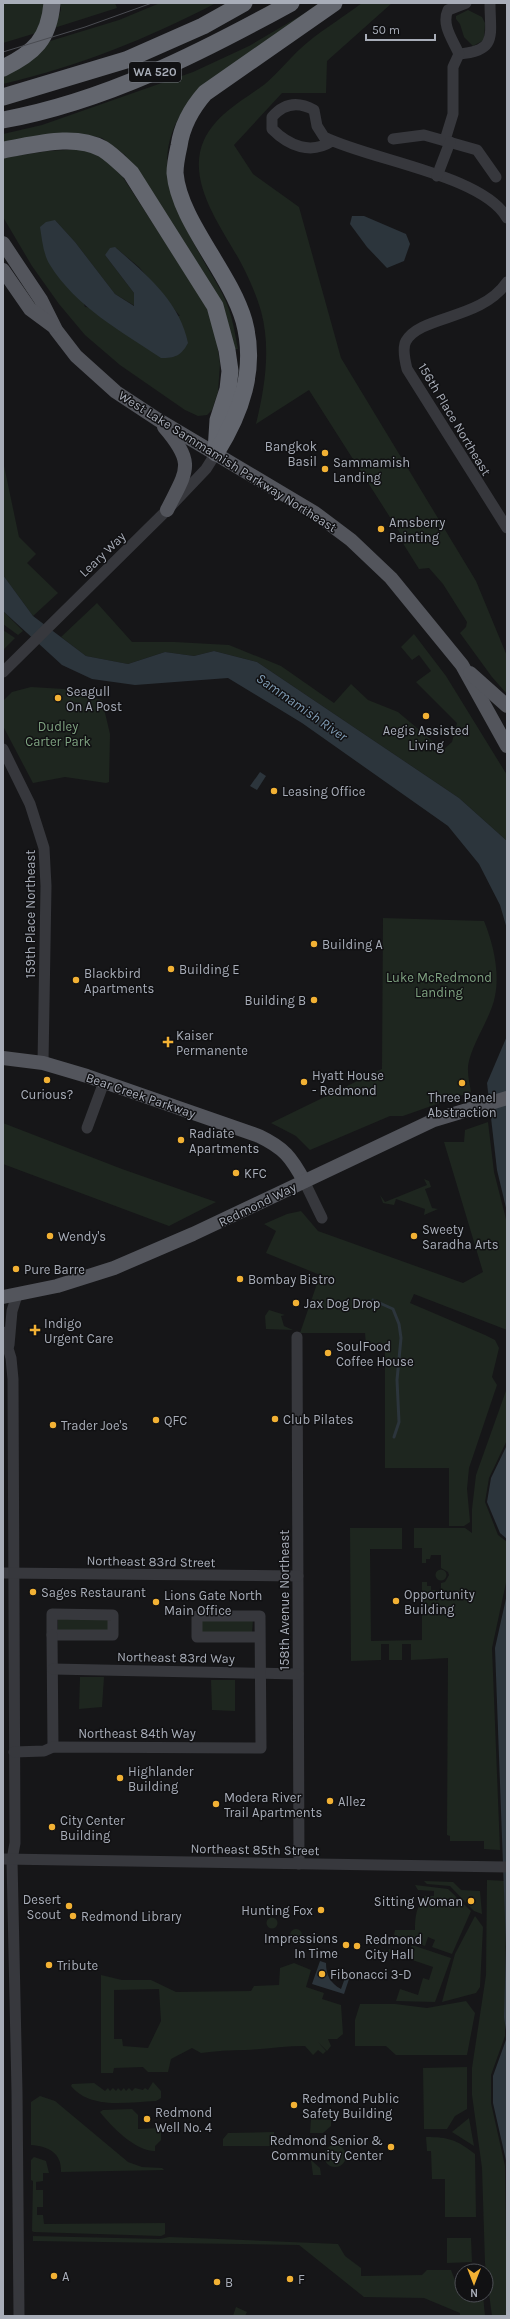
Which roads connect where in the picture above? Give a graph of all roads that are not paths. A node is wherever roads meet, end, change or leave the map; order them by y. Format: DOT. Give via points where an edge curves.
graph roads {
  1 [pos="52,3"];
  2 [pos="244,3"];
  3 [pos="291,3"];
  4 [pos="334,3"];
  5 [pos="466,3"];
  6 [pos="490,3"];
  7 [pos="459,54"];
  8 [pos="3,68"];
  9 [pos="6,96"];
  10 [pos="7,119"];
  11 [pos="393,139"];
  12 [pos="332,141"];
  13 [pos="447,141"];
  14 [pos="10,149"];
  15 [pos="438,176"];
  16 [pos="496,178"];
  17 [pos="507,218"];
  18 [pos="3,243"];
  19 [pos="3,270"];
  20 [pos="507,282"];
  21 [pos="56,330"];
  22 [pos="157,419"];
  23 [pos="216,453"];
  24 [pos="167,510"];
  25 [pos="507,528"];
  26 [pos="462,665"];
  27 [pos="3,672"];
  28 [pos="507,706"];
  29 [pos="507,746"];
  30 [pos="3,749"];
  31 [pos="3,1058"];
  32 [pos="43,1063"];
  33 [pos="104,1082"];
  34 [pos="507,1098"];
  35 [pos="87,1128"];
  36 [pos="304,1181"];
  37 [pos="322,1218"];
  38 [pos="17,1295"];
  39 [pos="3,1297"];
  40 [pos="3,1332"];
  41 [pos="297,1337"];
  42 [pos="9,1346"];
  43 [pos="8,1573"];
  44 [pos="298,1576"];
  45 [pos="52,1635"];
  46 [pos="260,1637"];
  47 [pos="53,1669"];
  48 [pos="260,1673"];
  49 [pos="298,1674"];
  50 [pos="53,1747"];
  51 [pos="14,1752"];
  52 [pos="8,1859"];
  53 [pos="299,1864"];
  54 [pos="507,1867"];
  55 [pos="19,2316"];
  1 -- 8 [label="highway" via="50,21 39,44 31,52"];
  2 -- 9 [label="highway, WA 520" via="203,26 126,60"];
  3 -- 10 [label="highway, WA 520" via="226,39 142,78 76,101"];
  4 -- 23 [label="highway" via="205,93 193,107 180,139 175,173 179,191 186,212 238,303 248,351 246,383 237,417"];
  5 -- 7 [label="street" via="448,10 445,17"];
  6 -- 7 [label="street" via="488,43 484,48"];
  7 -- 13 [label="street" via="453,67 453,114"];
  11 -- 13 [label="street" via="424,135"];
  12 -- 12 [label="street" via="324,137 317,126 314,110 305,105 283,106 272,117 272,129 281,138 300,146 311,150 322,148"];
  12 -- 15 [label="street"];
  13 -- 15 [label="street"];
  13 -- 16 [label="street" via="478,150"];
  14 -- 23 [label="highway" via="65,141 83,143 101,148 131,174 215,306 221,323 230,371 228,389 218,420"];
  15 -- 17 [label="street" via="468,186 492,200"];
  18 -- 21 [label="main road, West Lake Sammamish Parkway Northeast" via="41,300"];
  19 -- 21 [label="main road, West Lake Sammamish Parkway Northeast" via="30,309"];
  20 -- 25 [label="street, 156th Place Northeast" via="491,300 424,326 405,342 407,368"];
  21 -- 22 [label="main road, West Lake Sammamish Parkway Northeast" via="76,356 116,392"];
  22 -- 23 [label="main road, West Lake Sammamish Parkway Northeast"];
  22 -- 24 [label="main road" via="183,453 185,465 185,473"];
  23 -- 24 [label="street, Leary Way" via="206,469"];
  23 -- 26 [label="main road, West Lake Sammamish Parkway Northeast" via="315,513 351,540 402,590"];
  24 -- 27 [label="street, Leary Way"];
  26 -- 28 [label="main road"];
  26 -- 29 [label="main road"];
  30 -- 32 [label="street, 159th Place Northeast" via="30,804 44,848 46,886"];
  31 -- 32 [label="main road, Bear Creek Parkway"];
  32 -- 33 [label="main road, Bear Creek Parkway"];
  33 -- 35 [label="street"];
  33 -- 36 [label="main road, Bear Creek Parkway" via="259,1136 278,1146 295,1164"];
  34 -- 36 [label="main road, Redmond Way" via="434,1120"];
  36 -- 37 [label="street"];
  36 -- 38 [label="main road, Redmond Way" via="114,1268"];
  38 -- 39 [label="main road, Redmond Way"];
  38 -- 42 [label="street" via="12,1312"];
  40 -- 42 [label="street"];
  41 -- 44 [label="street, 158th Avenue Northeast"];
  42 -- 43 [label="street" via="13,1379"];
  43 -- 44 [label="street, Northeast 83rd Street"];
  43 -- 51 [label="street"];
  44 -- 49 [label="street, 158th Avenue Northeast"];
  45 -- 45 [label="street" via="113,1635 113,1615 52,1614"];
  45 -- 47 [label="street"];
  46 -- 46 [label="street" via="260,1616 197,1616 197,1637"];
  46 -- 48 [label="street"];
  47 -- 48 [label="street, Northeast 83rd Way"];
  47 -- 50 [label="street"];
  48 -- 49 [label="street, Northeast 83rd Way"];
  48 -- 50 [label="street, Northeast 84th Way" via="261,1748"];
  49 -- 53 [label="street, 158th Avenue Northeast"];
  50 -- 51 [label="street, Northeast 84th Way" via="44,1751"];
  51 -- 52 [label="street" via="14,1843"];
  52 -- 53 [label="street, Northeast 85th Street"];
  52 -- 55 [label="street"];
  53 -- 54 [label="street, Northeast 85th Street"];
}
